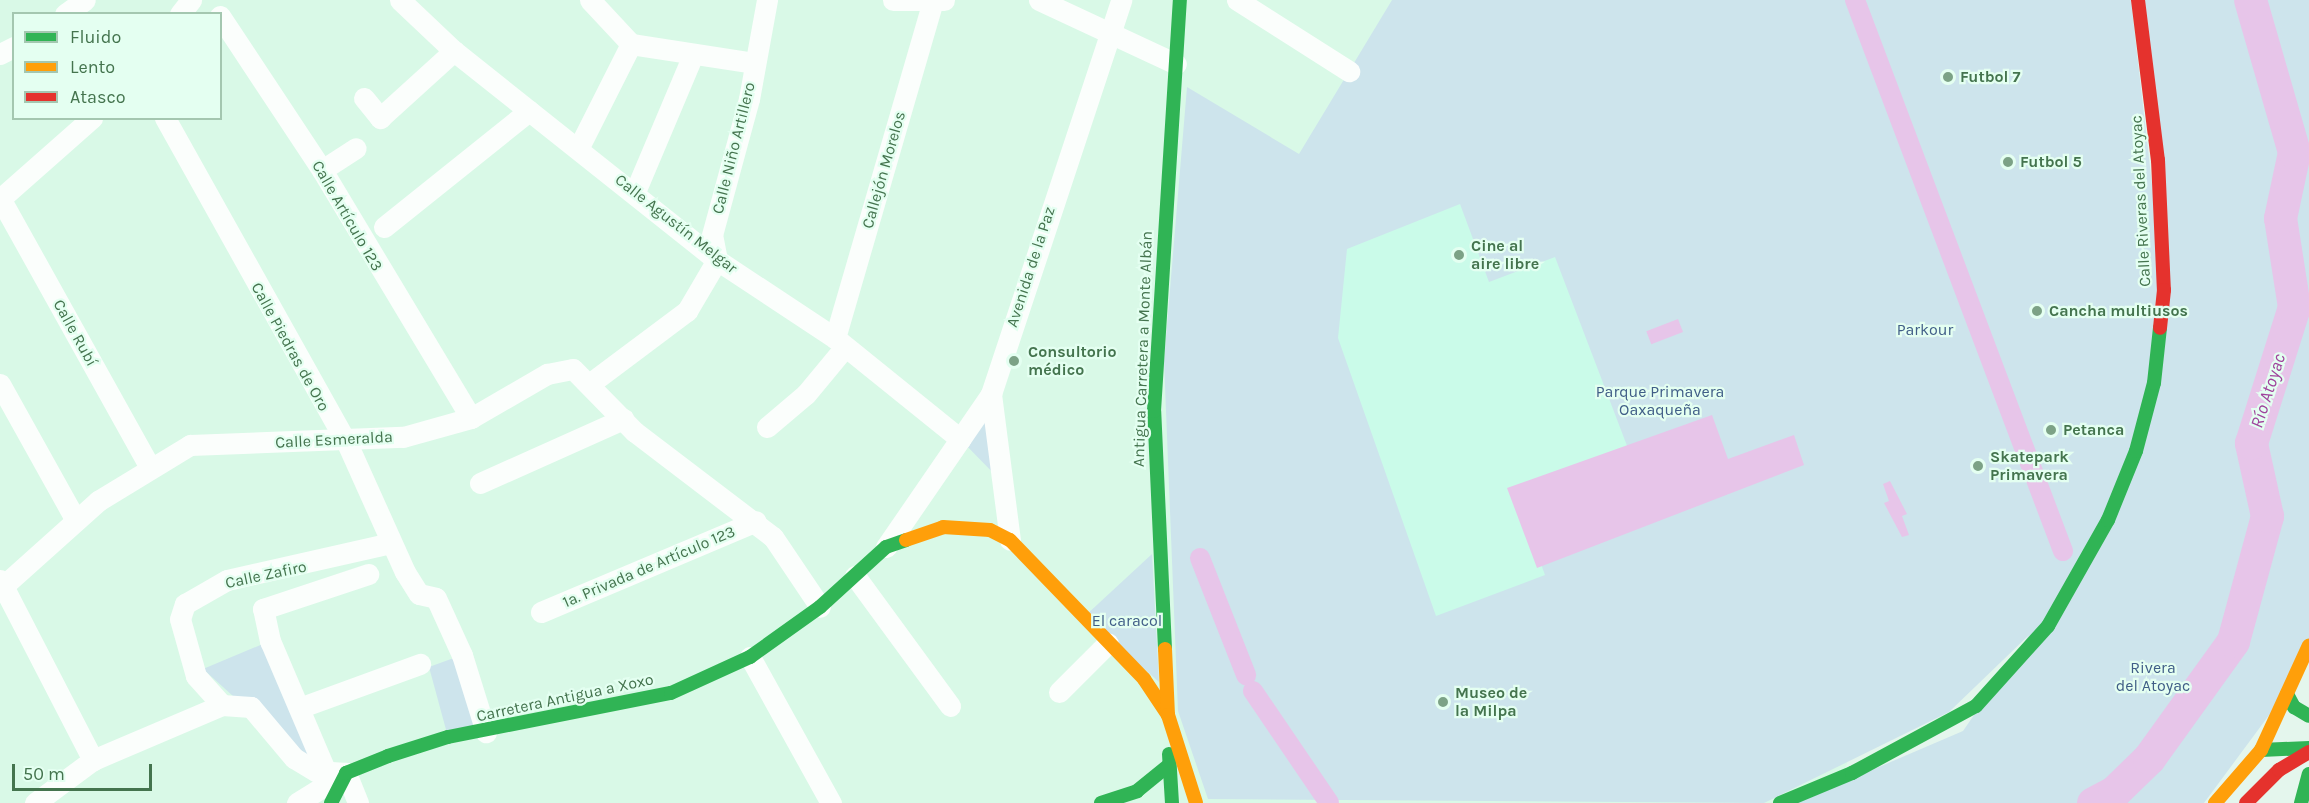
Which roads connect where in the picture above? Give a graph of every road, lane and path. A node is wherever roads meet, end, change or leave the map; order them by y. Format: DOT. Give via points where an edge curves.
graph roads {
  1 [pos="85,0"];
  2 [pos="191,0"];
  3 [pos="590,0"];
  4 [pos="767,0"];
  5 [pos="893,0"];
  6 [pos="1039,0"];
  7 [pos="1120,0"];
  8 [pos="1180,0"];
  9 [pos="1237,0"];
  10 [pos="2138,0"];
  11 [pos="400,1"];
  12 [pos="939,1"];
  13 [pos="68,12"];
  14 [pos="182,12"];
  15 [pos="222,18"];
  16 [pos="1106,34"];
  17 [pos="631,44"];
  18 [pos="454,51"];
  19 [pos="693,55"];
  20 [pos="754,63"];
  21 [pos="1176,64"];
  22 [pos="1349,71"];
  23 [pos="364,98"];
  24 [pos="529,111"];
  25 [pos="90,120"];
  26 [pos="166,120"];
  27 [pos="579,147"];
  28 [pos="356,148"];
  29 [pos="322,170"];
  30 [pos="635,192"];
  31 [pos="0,198"];
  32 [pos="384,227"];
  33 [pos="717,260"];
  34 [pos="840,343"];
  35 [pos="592,382"];
  36 [pos="0,384"];
  37 [pos="991,394"];
  38 [pos="471,418"];
  39 [pos="623,419"];
  40 [pos="767,427"];
  41 [pos="960,439"];
  42 [pos="347,443"];
  43 [pos="150,467"];
  44 [pos="480,483"];
  45 [pos="75,519"];
  46 [pos="756,521"];
  47 [pos="1010,540"];
  48 [pos="391,543"];
  49 [pos="886,547"];
  50 [pos="368,574"];
  51 [pos="855,576"];
  52 [pos="1,585"];
  53 [pos="820,607"];
  54 [pos="541,612"];
  55 [pos="1108,643"];
  56 [pos="2309,645"];
  57 [pos="750,657"];
  58 [pos="420,664"];
  59 [pos="1059,692"];
  60 [pos="2287,694"];
  61 [pos="222,705"];
  62 [pos="950,706"];
  63 [pos="298,708"];
  64 [pos="1168,715"];
  65 [pos="2309,716"];
  66 [pos="486,732"];
  67 [pos="2261,750"];
  68 [pos="2309,750"];
  69 [pos="93,760"];
  70 [pos="1169,765"];
  71 [pos="336,772"];
  72 [pos="2309,774"];
  73 [pos="35,803"];
  74 [pos="297,803"];
  75 [pos="331,803"];
  76 [pos="358,803"];
  77 [pos="831,803"];
  78 [pos="1101,803"];
  79 [pos="1172,803"];
  80 [pos="1196,803"];
  81 [pos="1780,803"];
  82 [pos="2215,803"];
  83 [pos="2246,803"];
  84 [pos="2301,803"];
  1 -- 13 [label="street"];
  2 -- 14 [label="street"];
  3 -- 17 [label="street"];
  4 -- 20 [label="street, Calle Niño Artillero"];
  5 -- 12 [label="street"];
  6 -- 16 [label="street"];
  7 -- 16 [label="street, Avenida de la Paz"];
  8 -- 21 [label="street, Antigua Carretera a Monte Albán"];
  9 -- 22 [label="street"];
  10 -- 81 [label="street, Calle Riveras del Atoyac" via="2158,160 2164,290 2154,383 2136,451 2108,520 2048,626 1976,706 1852,773"];
  11 -- 18 [label="street, Calle Agustín Melgar"];
  12 -- 34 [label="street, Callejón Morelos"];
  15 -- 29 [label="street, Calle Artículo 123"];
  16 -- 21 [label="street"];
  16 -- 37 [label="street, Avenida de la Paz"];
  17 -- 19 [label="street"];
  17 -- 27 [label="street"];
  18 -- 23 [label="street" via="380,118"];
  18 -- 24 [label="street, Calle Agustín Melgar"];
  19 -- 20 [label="street"];
  19 -- 30 [label="street"];
  20 -- 33 [label="street, Calle Niño Artillero" via="712,235"];
  21 -- 64 [label="street, Antigua Carretera a Monte Albán" via="1154,411"];
  24 -- 27 [label="street, Calle Agustín Melgar"];
  24 -- 32 [label="street"];
  25 -- 31 [label="street"];
  26 -- 42 [label="street, Calle Piedras de Oro"];
  27 -- 30 [label="street, Calle Agustín Melgar"];
  28 -- 29 [label="street"];
  29 -- 38 [label="street, Calle Artículo 123"];
  30 -- 33 [label="street, Calle Agustín Melgar"];
  31 -- 43 [label="street, Calle Rubí"];
  33 -- 34 [label="street, Calle Agustín Melgar"];
  33 -- 35 [label="street" via="687,311"];
  34 -- 40 [label="street" via="806,394"];
  34 -- 41 [label="street, Calle Agustín Melgar"];
  35 -- 38 [label="street, Calle Esmeralda" via="573,369 561,369"];
  35 -- 39 [label="street"];
  36 -- 45 [label="street"];
  37 -- 41 [label="street, Avenida de la Paz"];
  37 -- 47 [label="street"];
  38 -- 42 [label="street, Calle Esmeralda" via="403,437"];
  39 -- 44 [label="street"];
  39 -- 46 [label="street" via="672,462"];
  41 -- 49 [label="street, Avenida de la Paz"];
  42 -- 43 [label="street, Calle Esmeralda" via="211,442 190,445"];
  42 -- 48 [label="street, Calle Piedras de Oro"];
  43 -- 45 [label="street, Calle Esmeralda"];
  45 -- 52 [label="street, Calle Esmeralda"];
  46 -- 53 [label="street" via="794,562"];
  46 -- 54 [label="street, 1a. Privada de Artículo 123"];
  47 -- 49 [label="street, Carretera Antigua a Xoxo" via="990,530 943,527"];
  47 -- 55 [label="street, Carretera Antigua a Xoxo"];
  48 -- 61 [label="street, Calle Zafiro" via="227,580 185,604 180,619 196,676"];
  48 -- 66 [label="street, Calle Piedras de Oro" via="419,594 436,598 441,607"];
  49 -- 51 [label="street, Carretera Antigua a Xoxo"];
  50 -- 63 [label="street" via="263,609 270,641"];
  51 -- 53 [label="street, Carretera Antigua a Xoxo"];
  51 -- 62 [label="street"];
  52 -- 69 [label="street"];
  53 -- 57 [label="street, Carretera Antigua a Xoxo"];
  55 -- 59 [label="street"];
  55 -- 64 [label="street, Carretera Antigua a Xoxo" via="1144,679"];
  56 -- 60 [label="street"];
  57 -- 66 [label="street, Carretera Antigua a Xoxo" via="671,693"];
  57 -- 77 [label="street"];
  58 -- 63 [label="street"];
  60 -- 65 [label="street" via="2294,707"];
  60 -- 67 [label="street"];
  61 -- 69 [label="street"];
  61 -- 71 [label="street" via="251,707 294,758"];
  63 -- 71 [label="street"];
  64 -- 70 [label="street"];
  64 -- 80 [label="street, Antigua Carretera a Monte Albán"];
  66 -- 71 [label="street, Carretera Antigua a Xoxo" via="448,737"];
  67 -- 68 [label="street"];
  67 -- 82 [label="street"];
  68 -- 83 [label="street" via="2279,770"];
  69 -- 73 [label="street"];
  70 -- 78 [label="street" via="1137,790"];
  70 -- 79 [label="street"];
  71 -- 74 [label="street"];
  71 -- 75 [label="street"];
  71 -- 76 [label="street"];
  72 -- 84 [label="street"];
}
